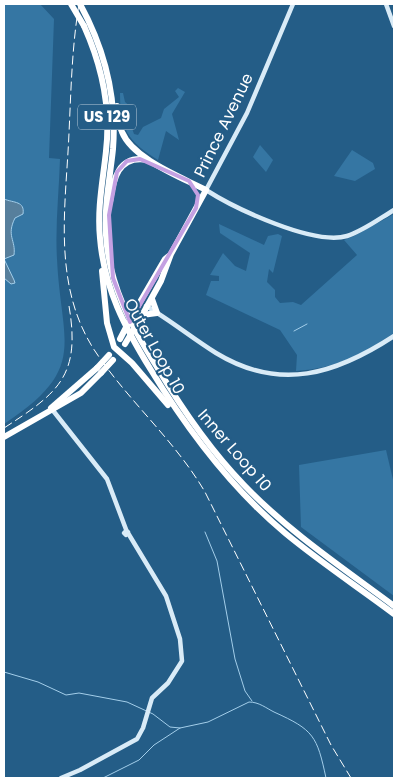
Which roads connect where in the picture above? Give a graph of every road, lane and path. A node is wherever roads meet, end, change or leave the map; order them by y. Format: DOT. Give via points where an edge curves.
graph roads {
  1 [pos="71,4"];
  2 [pos="81,4"];
  3 [pos="292,4"];
  4 [pos="386,4"];
  5 [pos="86,12"];
  6 [pos="394,26"];
  7 [pos="153,162"];
  8 [pos="189,180"];
  9 [pos="206,190"];
  10 [pos="196,208"];
  11 [pos="394,210"];
  12 [pos="101,249"];
  13 [pos="171,254"];
  14 [pos="110,266"];
  15 [pos="152,299"];
  16 [pos="144,305"];
  17 [pos="157,313"];
  18 [pos="141,317"];
  19 [pos="394,336"];
  20 [pos="122,342"];
  21 [pos="116,350"];
  22 [pos="51,408"];
  23 [pos="187,427"];
  24 [pos="4,437"];
  25 [pos="394,606"];
  26 [pos="394,614"];
  27 [pos="61,778"];
  1 -- 12 [label="highway, Outer Loop 10 / US 129, bridge" via="84,26 101,72 107,114 99,211"];
  2 -- 5 [label="highway, US 129"];
  3 -- 9 [label="street, Prince Avenue" via="248,109"];
  4 -- 6 [label="street"];
  5 -- 7 [label="highway, US 129" via="99,34 109,62 122,132 134,149"];
  5 -- 14 [label="highway, Inner Loop 10" via="104,60 113,106 114,137 106,220"];
  7 -- 8 [label="highway, US 129"];
  7 -- 14 [label="highway" via="132,160 116,172 110,209"];
  8 -- 9 [label="highway, US 129"];
  8 -- 10 [label="highway" via="198,192"];
  9 -- 10 [label="highway, Prince Avenue"];
  9 -- 11 [label="street" via="228,204 318,236 348,236"];
  10 -- 13 [label="highway, Prince Avenue"];
  12 -- 21 [label="highway, US 129" via="106,324"];
  12 -- 23 [label="highway, Outer Loop 10" via="107,280 124,325"];
  13 -- 15 [label="highway, Prince Avenue"];
  13 -- 16 [label="highway, Prince Avenue"];
  14 -- 25 [label="highway, Inner Loop 10" via="120,300 136,335 190,420 225,464 289,527"];
  15 -- 16 [label="highway, Prince Avenue"];
  15 -- 17 [label="highway"];
  16 -- 17 [label="street"];
  16 -- 18 [label="highway, Prince Avenue"];
  16 -- 20 [label="highway, Prince Avenue, bridge" via="136,311"];
  17 -- 18 [label="highway"];
  17 -- 19 [label="street" via="231,361 274,374 327,370 359,358"];
  18 -- 20 [label="highway, Prince Avenue, bridge"];
  20 -- 21 [label="highway"];
  21 -- 22 [label="highway, bridge" via="99,370"];
  21 -- 23 [label="highway" via="135,365"];
  22 -- 24 [label="highway"];
  22 -- 27 [label="street" via="107,478 127,534 166,596 182,650 181,664 151,699 137,739"];
  23 -- 26 [label="highway, Outer Loop 10" via="230,479 281,528"];
}
